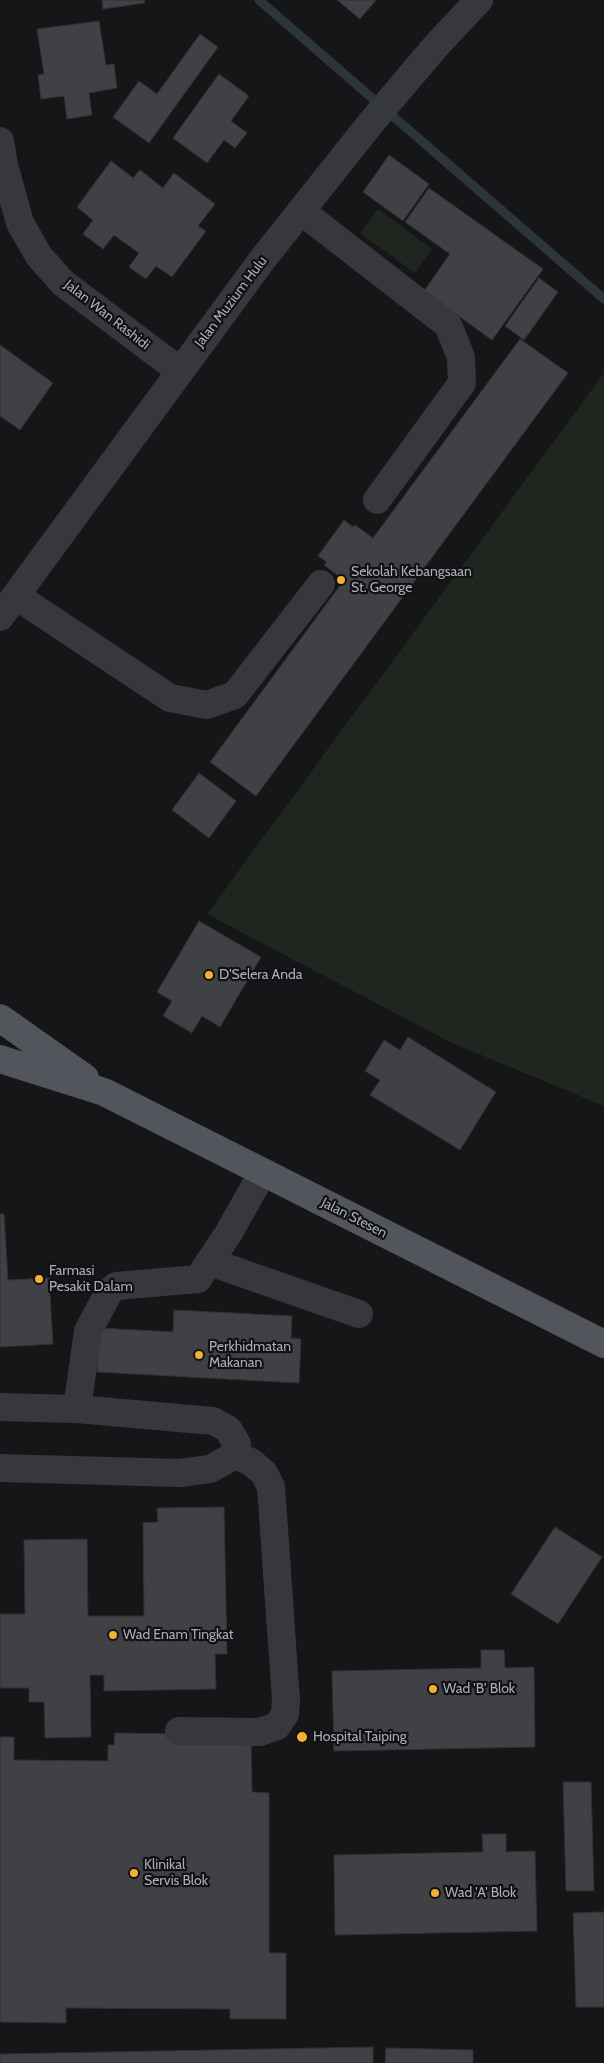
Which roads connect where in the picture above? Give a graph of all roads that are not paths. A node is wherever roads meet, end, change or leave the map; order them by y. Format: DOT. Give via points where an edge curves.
graph roads {
  1 [pos="479,0"];
  2 [pos="0,141"];
  3 [pos="301,211"];
  4 [pos="180,371"];
  5 [pos="378,500"];
  6 [pos="321,584"];
  7 [pos="8,606"];
  8 [pos="0,1018"];
  9 [pos="0,1059"];
  10 [pos="104,1092"];
  11 [pos="263,1172"];
  12 [pos="210,1262"];
  13 [pos="359,1314"];
  14 [pos="604,1344"];
  15 [pos="0,1408"];
  16 [pos="77,1409"];
  17 [pos="235,1455"];
  18 [pos="0,1468"];
  19 [pos="179,1731"];
  1 -- 3 [label="street, Jalan Muzium Hulu" via="370,124"];
  2 -- 4 [label="street, Jalan Wan Rashidi" via="20,223 40,256 63,283"];
  3 -- 4 [label="street, Jalan Muzium Hulu"];
  3 -- 5 [label="street" via="448,325 461,356 462,383"];
  4 -- 7 [label="street, Jalan Muzium Hulu"];
  6 -- 7 [label="street" via="235,695 208,705 170,698"];
  8 -- 10 [label="main road, Jalan Stesen"];
  9 -- 10 [label="main road, Jalan Stesen"];
  10 -- 11 [label="main road, Jalan Stesen"];
  11 -- 12 [label="street"];
  11 -- 14 [label="main road, Jalan Stesen"];
  12 -- 13 [label="street"];
  12 -- 16 [label="street" via="198,1279 116,1286 109,1292 88,1331"];
  15 -- 16 [label="street"];
  16 -- 17 [label="street" via="213,1421 228,1429 237,1444"];
  17 -- 18 [label="street" via="210,1469 180,1473"];
  17 -- 19 [label="street" via="264,1473 271,1488 285,1714 277,1726 260,1732"];
}
